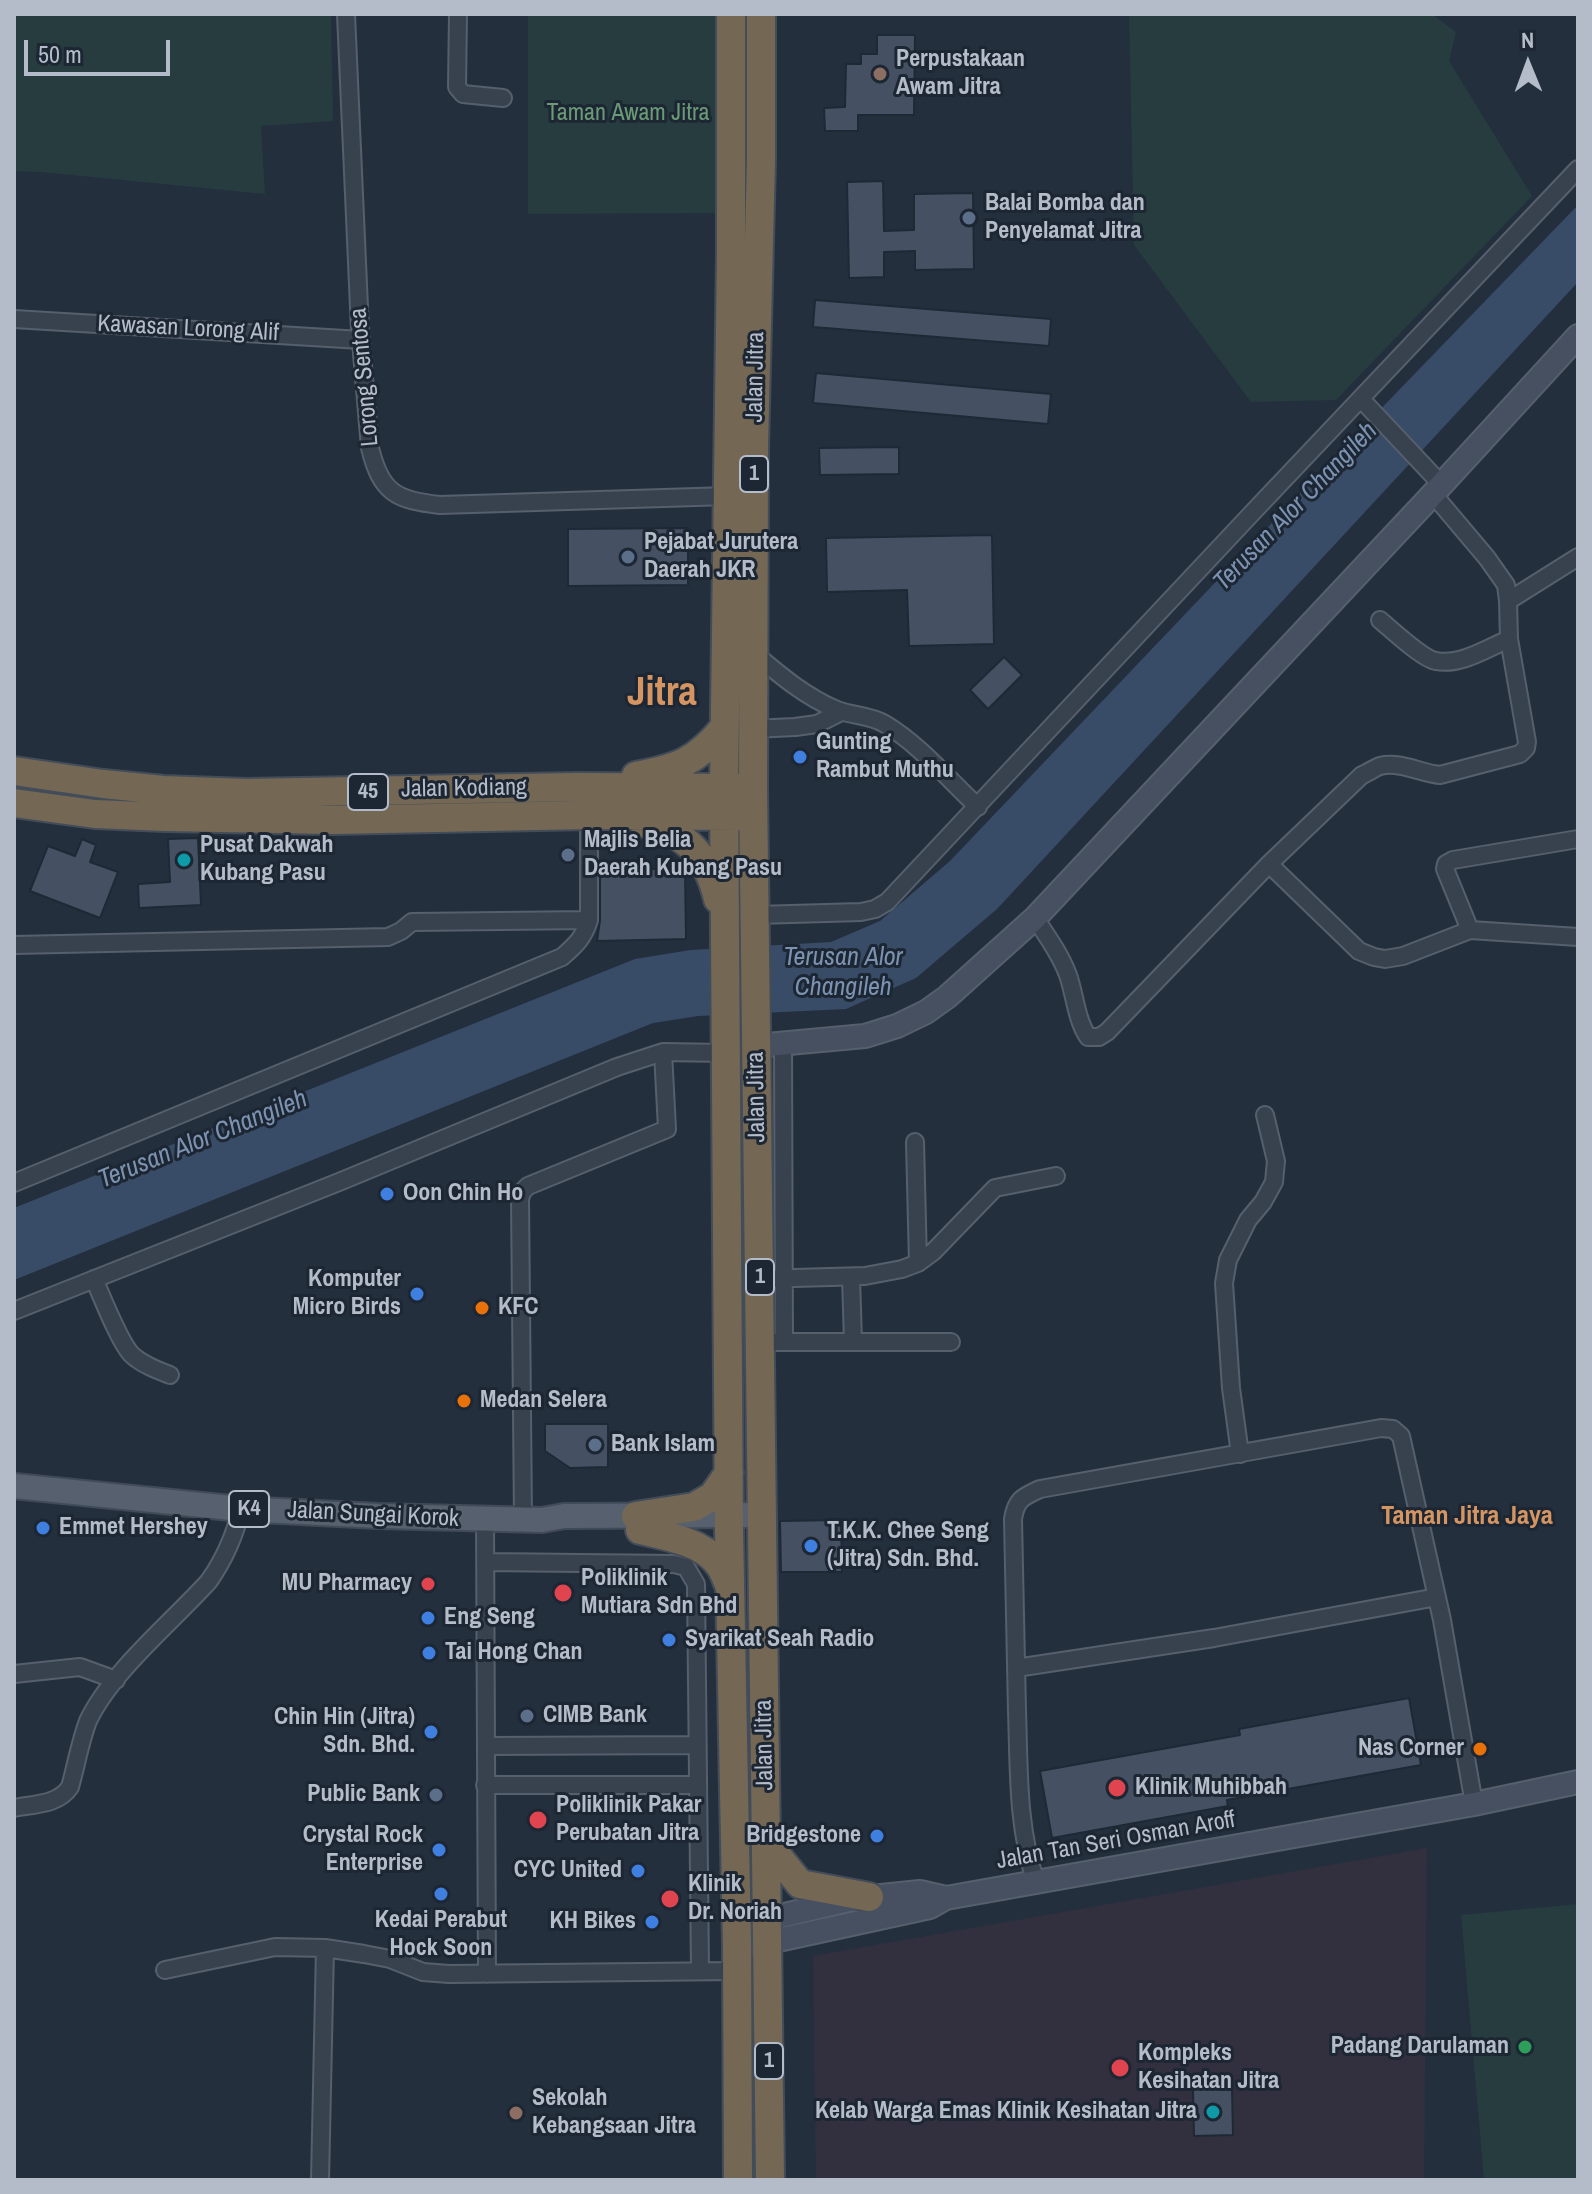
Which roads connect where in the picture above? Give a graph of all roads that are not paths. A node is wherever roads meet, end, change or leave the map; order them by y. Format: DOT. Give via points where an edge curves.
graph roads {
  1 [pos="346,14"];
  2 [pos="458,14"];
  3 [pos="731,14"];
  4 [pos="761,14"];
  5 [pos="503,98"];
  6 [pos="1578,169"];
  7 [pos="745,238"];
  8 [pos="14,319"];
  9 [pos="1578,336"];
  10 [pos="361,340"];
  11 [pos="1361,399"];
  12 [pos="1437,489"];
  13 [pos="728,496"];
  14 [pos="1578,557"];
  15 [pos="1508,601"];
  16 [pos="1380,620"];
  17 [pos="1509,639"];
  18 [pos="755,654"];
  19 [pos="841,712"];
  20 [pos="724,728"];
  21 [pos="753,729"];
  22 [pos="14,771"];
  23 [pos="576,787"];
  24 [pos="724,788"];
  25 [pos="753,802"];
  26 [pos="14,803"];
  27 [pos="978,807"];
  28 [pos="601,815"];
  29 [pos="724,816"];
  30 [pos="1578,839"];
  31 [pos="1269,864"];
  32 [pos="1035,918"];
  33 [pos="589,920"];
  34 [pos="756,927"];
  35 [pos="1470,930"];
  36 [pos="725,936"];
  37 [pos="1578,937"];
  38 [pos="14,945"];
  39 [pos="765,1043"];
  40 [pos="726,1046"];
  41 [pos="663,1052"];
  42 [pos="1265,1115"];
  43 [pos="915,1142"];
  44 [pos="1056,1176"];
  45 [pos="14,1183"];
  46 [pos="918,1263"];
  47 [pos="851,1277"];
  48 [pos="94,1279"];
  49 [pos="772,1279"];
  50 [pos="14,1311"];
  51 [pos="772,1342"];
  52 [pos="853,1342"];
  53 [pos="951,1342"];
  54 [pos="170,1375"];
  55 [pos="1240,1454"];
  56 [pos="729,1473"];
  57 [pos="14,1486"];
  58 [pos="241,1509"];
  59 [pos="485,1520"];
  60 [pos="532,1520"];
  61 [pos="762,1522"];
  62 [pos="638,1523"];
  63 [pos="729,1523"];
  64 [pos="486,1562"];
  65 [pos="729,1586"];
  66 [pos="1437,1597"];
  67 [pos="1016,1668"];
  68 [pos="14,1674"];
  69 [pos="116,1680"];
  70 [pos="697,1745"];
  71 [pos="486,1746"];
  72 [pos="1578,1782"];
  73 [pos="485,1785"];
  74 [pos="697,1785"];
  75 [pos="1474,1804"];
  76 [pos="14,1808"];
  77 [pos="766,1836"];
  78 [pos="1036,1882"];
  79 [pos="869,1897"];
  80 [pos="946,1898"];
  81 [pos="768,1930"];
  82 [pos="737,1946"];
  83 [pos="325,1948"];
  84 [pos="165,1970"];
  85 [pos="700,1971"];
  86 [pos="487,1974"];
  87 [pos="320,2180"];
  88 [pos="738,2180"];
  89 [pos="770,2180"];
  1 -- 10 [label="street, Lorong Sentosa"];
  2 -- 5 [label="street" via="457,87 463,94"];
  3 -- 7 [label="highway, Jalan Jitra / 1"];
  4 -- 7 [label="highway, Jalan Jitra / 1"];
  6 -- 11 [label="street"];
  7 -- 13 [label="highway, Jalan Jitra / 1"];
  7 -- 18 [label="highway, Jalan Jitra / 1"];
  8 -- 10 [label="street, Kawasan Lorong Alif"];
  9 -- 12 [label="street"];
  10 -- 13 [label="street, Lorong Sentosa" via="374,466 390,491 402,497 440,505"];
  11 -- 12 [label="street" via="1425,468"];
  11 -- 27 [label="street"];
  12 -- 15 [label="street" via="1506,585"];
  12 -- 32 [label="street"];
  13 -- 20 [label="highway, Jalan Jitra / 1"];
  14 -- 15 [label="street"];
  15 -- 17 [label="street"];
  16 -- 17 [label="street" via="1433,661 1469,656"];
  17 -- 31 [label="street" via="1527,742 1520,754 1440,775 1380,766 1362,775"];
  18 -- 19 [label="street" via="812,698"];
  18 -- 21 [label="highway, Jalan Jitra / 1"];
  19 -- 21 [label="street" via="817,724"];
  19 -- 27 [label="street" via="881,721 904,736"];
  20 -- 23 [label="highway" via="687,763"];
  20 -- 24 [label="highway, Jalan Jitra / 1"];
  21 -- 25 [label="highway, Jalan Jitra / 1"];
  22 -- 23 [label="highway, Jalan Kodiang / 45" via="163,790 246,793"];
  23 -- 24 [label="highway, Jalan Kodiang / 45"];
  24 -- 25 [label="highway, 45"];
  24 -- 29 [label="highway, Jalan Jitra / 1"];
  25 -- 29 [label="highway, 45"];
  25 -- 34 [label="highway, Jalan Jitra / 1"];
  26 -- 28 [label="highway, Jalan Kodiang / 45" via="180,818"];
  27 -- 34 [label="street" via="875,909"];
  28 -- 29 [label="highway, Jalan Kodiang / 45"];
  28 -- 33 [label="street"];
  28 -- 36 [label="highway" via="665,829 691,845 707,864"];
  29 -- 36 [label="highway, Jalan Jitra / 1"];
  30 -- 35 [label="street" via="1446,864"];
  31 -- 32 [label="street" via="1099,1037 1088,1037 1082,1028 1060,955"];
  31 -- 35 [label="street" via="1359,951 1374,957 1403,956"];
  32 -- 39 [label="street" via="947,997 897,1026 865,1036"];
  33 -- 38 [label="street" via="412,922 388,937"];
  33 -- 45 [label="street" via="578,944 538,968"];
  34 -- 39 [label="highway, Jalan Jitra / 1"];
  35 -- 37 [label="street"];
  36 -- 40 [label="highway, Jalan Jitra / 1"];
  39 -- 49 [label="highway, Jalan Jitra / 1"];
  40 -- 41 [label="street"];
  40 -- 56 [label="highway, Jalan Jitra / 1"];
  41 -- 48 [label="street"];
  41 -- 60 [label="street" via="667,1129 528,1186 520,1199"];
  42 -- 55 [label="street" via="1276,1161 1274,1182 1228,1260 1224,1283"];
  43 -- 46 [label="street"];
  44 -- 46 [label="street" via="995,1188"];
  46 -- 47 [label="street"];
  47 -- 49 [label="street"];
  47 -- 52 [label="street"];
  48 -- 50 [label="street"];
  48 -- 54 [label="street" via="132,1356"];
  49 -- 51 [label="highway, Jalan Jitra / 1"];
  51 -- 52 [label="street"];
  51 -- 61 [label="highway, Jalan Jitra / 1"];
  52 -- 53 [label="street"];
  55 -- 66 [label="street" via="1393,1429 1401,1436"];
  55 -- 67 [label="street" via="1024,1496 1013,1519"];
  56 -- 62 [label="highway" via="713,1496 694,1507"];
  56 -- 63 [label="highway, Jalan Jitra / 1"];
  57 -- 58 [label="main road, Jalan Sungai Korok / K4"];
  58 -- 59 [label="main road, Jalan Sungai Korok / K4"];
  58 -- 69 [label="street" via="236,1533 209,1581"];
  59 -- 60 [label="main road, Jalan Sungai Korok / K4"];
  59 -- 64 [label="street"];
  60 -- 62 [label="main road, Jalan Sungai Korok / K4" via="564,1516"];
  61 -- 63 [label="main road, K4"];
  61 -- 77 [label="highway, Jalan Jitra / 1"];
  62 -- 63 [label="main road, Jalan Sungai Korok / K4"];
  62 -- 65 [label="highway" via="702,1550 718,1562"];
  63 -- 65 [label="highway, Jalan Jitra / 1"];
  64 -- 70 [label="street" via="686,1567 696,1584"];
  64 -- 71 [label="street"];
  65 -- 82 [label="highway, Jalan Jitra / 1"];
  66 -- 67 [label="street"];
  66 -- 75 [label="street"];
  67 -- 78 [label="street" via="1022,1811"];
  68 -- 69 [label="street" via="80,1667"];
  69 -- 76 [label="street" via="88,1723 66,1794"];
  70 -- 71 [label="street"];
  70 -- 74 [label="street"];
  71 -- 73 [label="street"];
  72 -- 75 [label="street, Jalan Tan Seri Osman Aroff"];
  73 -- 74 [label="street"];
  73 -- 86 [label="street"];
  74 -- 85 [label="street"];
  75 -- 78 [label="street, Jalan Tan Seri Osman Aroff"];
  77 -- 79 [label="highway" via="800,1884"];
  77 -- 81 [label="highway, Jalan Jitra / 1"];
  78 -- 80 [label="street, Jalan Tan Seri Osman Aroff"];
  79 -- 80 [label="street, Jalan Tan Seri Osman Aroff" via="920,1892"];
  79 -- 81 [label="street, Jalan Tan Seri Osman Aroff"];
  80 -- 81 [label="street, Jalan Tan Seri Osman Aroff" via="930,1907"];
  81 -- 82 [label="street, Jalan Tan Seri Osman Aroff"];
  81 -- 89 [label="highway, Jalan Jitra / 1"];
  82 -- 85 [label="street"];
  82 -- 88 [label="highway, Jalan Jitra / 1"];
  83 -- 84 [label="street" via="275,1947"];
  83 -- 86 [label="street" via="390,1959 423,1972"];
  83 -- 87 [label="street"];
  85 -- 86 [label="street"];
}
